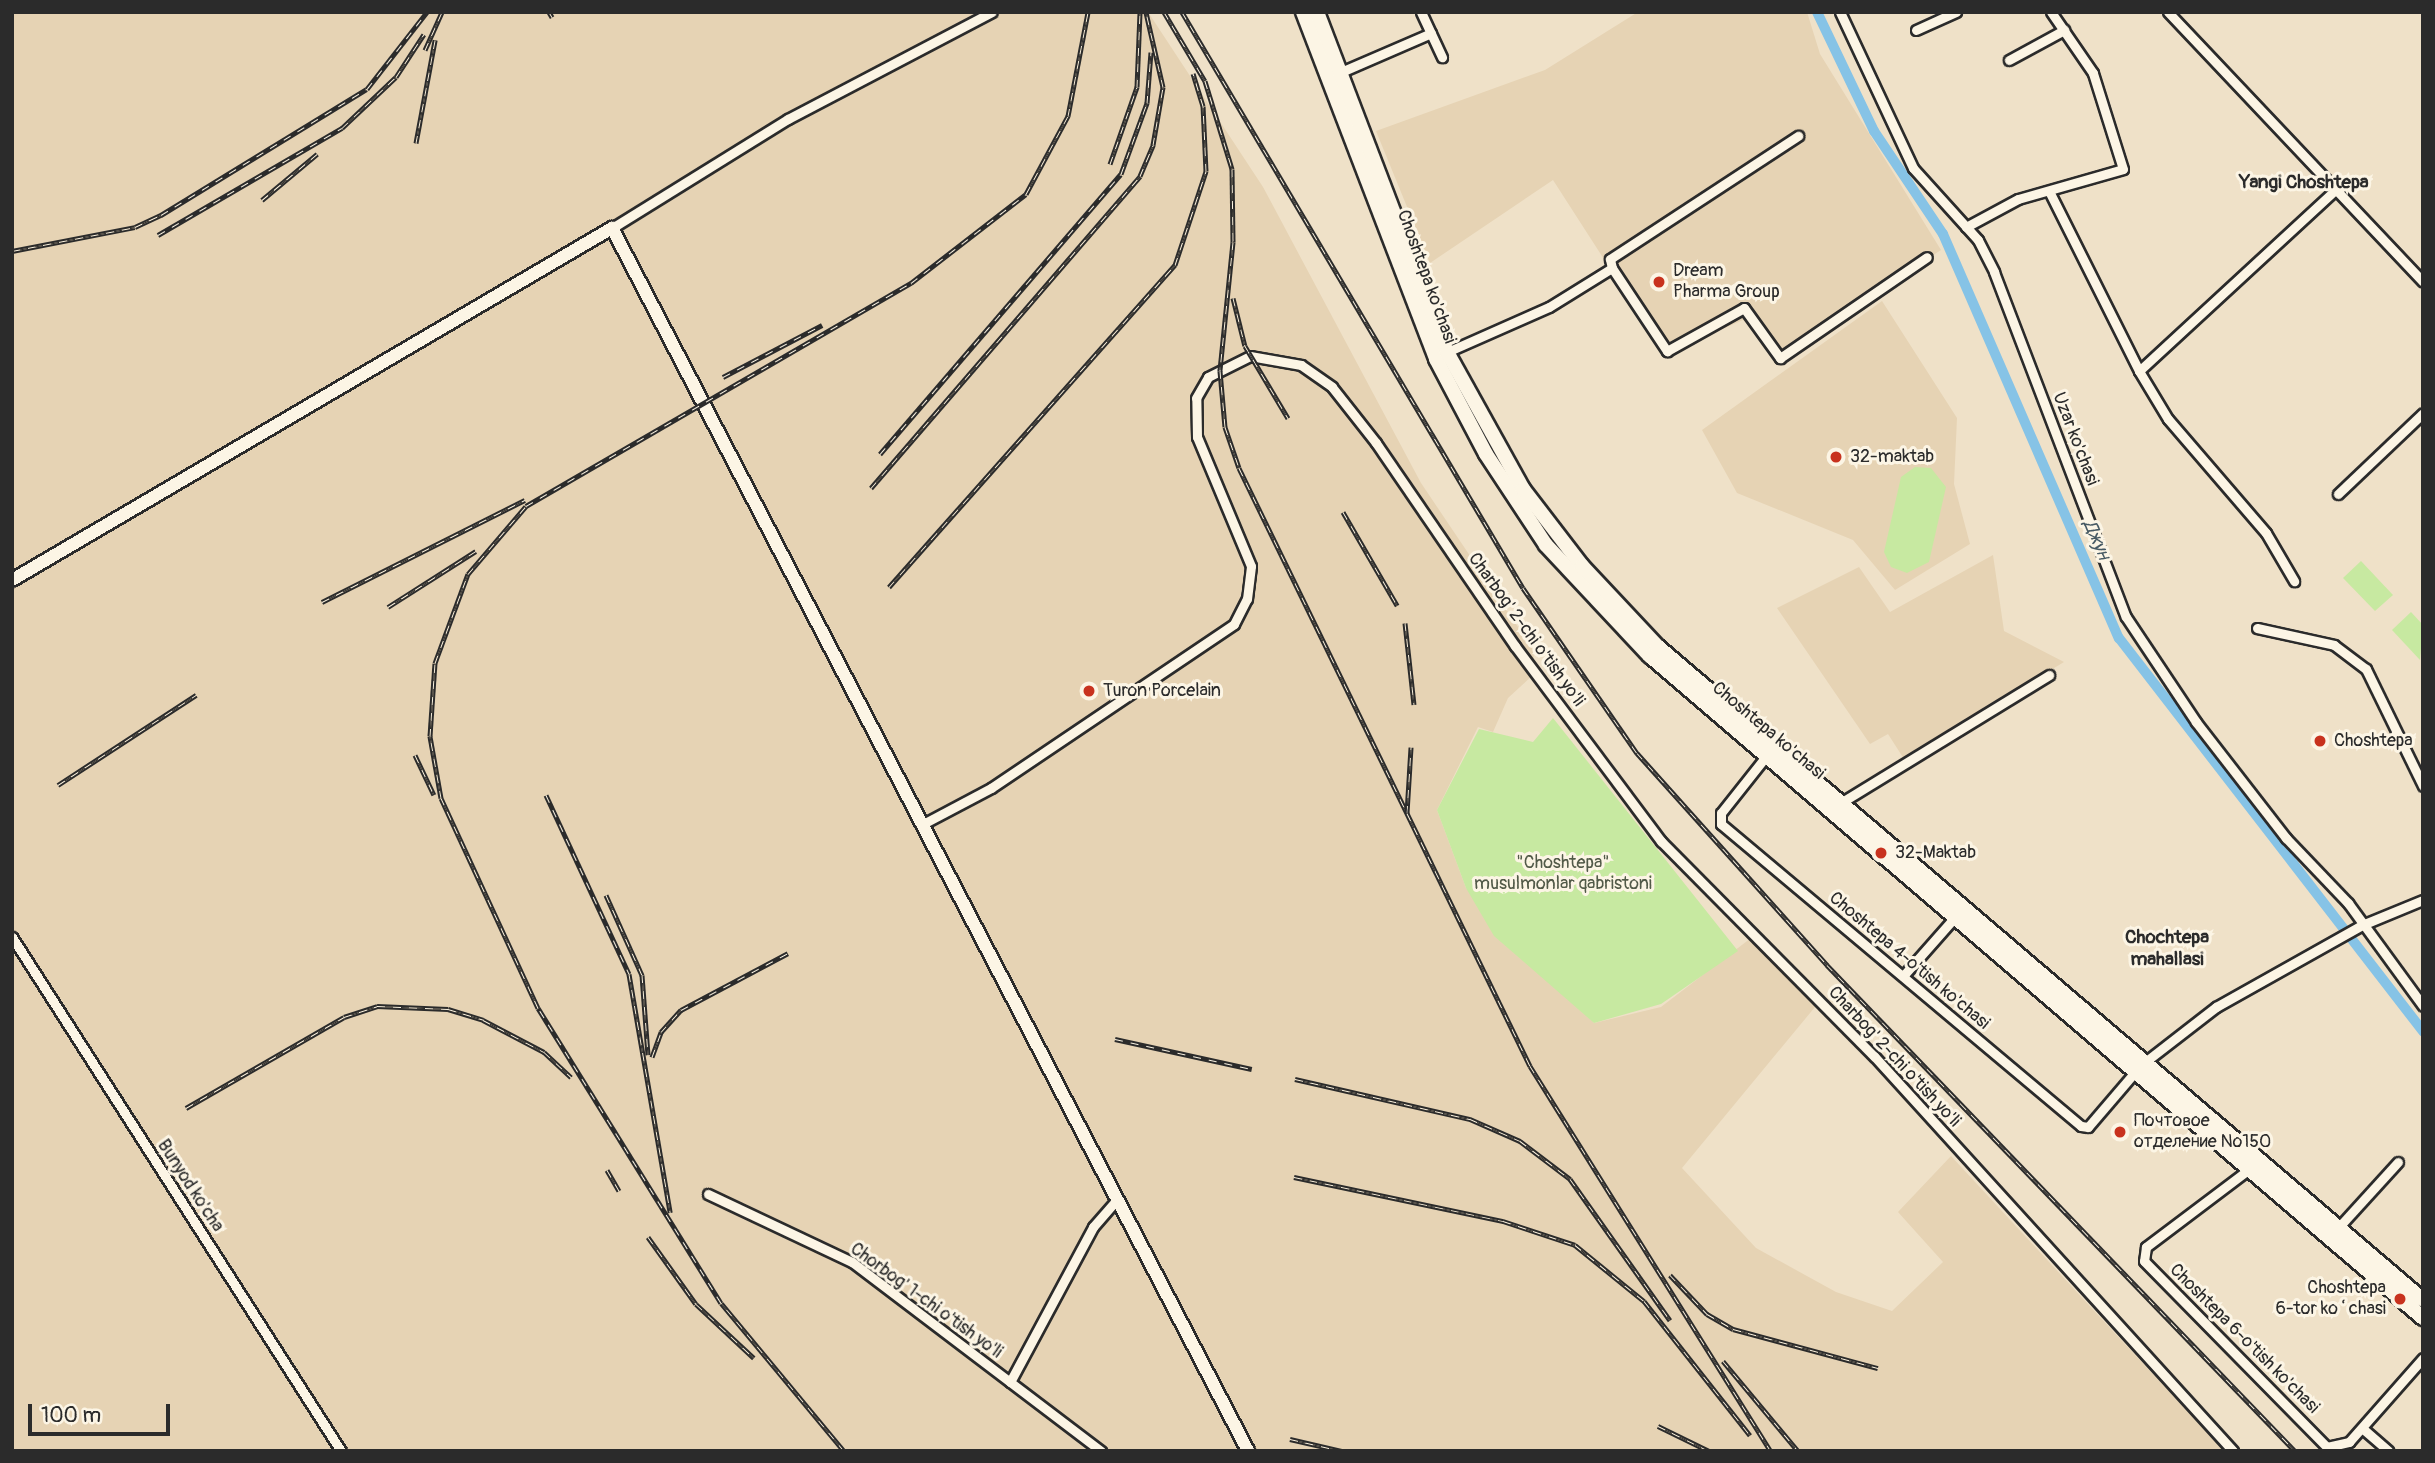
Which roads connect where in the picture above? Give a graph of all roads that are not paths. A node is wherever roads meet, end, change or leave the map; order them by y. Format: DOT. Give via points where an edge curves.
graph roads {
  1 [pos="992,12"];
  2 [pos="1303,12"];
  3 [pos="1317,12"];
  4 [pos="1421,12"];
  5 [pos="1840,12"];
  6 [pos="1956,12"];
  7 [pos="2051,12"];
  8 [pos="2168,12"];
  9 [pos="1916,30"];
  10 [pos="2064,30"];
  11 [pos="1431,33"];
  12 [pos="1442,57"];
  13 [pos="2009,60"];
  14 [pos="1341,72"];
  15 [pos="1798,136"];
  16 [pos="2336,189"];
  17 [pos="2049,191"];
  18 [pos="612,228"];
  19 [pos="1966,228"];
  20 [pos="1927,257"];
  21 [pos="1612,268"];
  22 [pos="2423,282"];
  23 [pos="1447,352"];
  24 [pos="2139,372"];
  25 [pos="2423,413"];
  26 [pos="2338,494"];
  27 [pos="12,580"];
  28 [pos="2294,581"];
  29 [pos="1606,603"];
  30 [pos="2257,628"];
  31 [pos="2049,675"];
  32 [pos="1767,755"];
  33 [pos="2423,786"];
  34 [pos="1842,802"];
  35 [pos="921,825"];
  36 [pos="2423,900"];
  37 [pos="2411,906"];
  38 [pos="2423,906"];
  39 [pos="1955,917"];
  40 [pos="2359,926"];
  41 [pos="12,937"];
  42 [pos="1903,976"];
  43 [pos="2034,977"];
  44 [pos="2423,1006"];
  45 [pos="2140,1067"];
  46 [pos="2399,1162"];
  47 [pos="2248,1170"];
  48 [pos="708,1194"];
  49 [pos="1115,1202"];
  50 [pos="2337,1228"];
  51 [pos="2423,1300"];
  52 [pos="2423,1318"];
  53 [pos="2423,1358"];
  54 [pos="1010,1382"];
  55 [pos="2362,1428"];
  56 [pos="341,1451"];
  57 [pos="1101,1451"];
  58 [pos="1248,1451"];
  59 [pos="2233,1451"];
  60 [pos="2388,1451"];
  1 -- 18 [label="street" via="788,119"];
  2 -- 29 [label="main road, Choshtepa ko'chasi" via="1460,408 1546,545"];
  3 -- 14 [label="main road, Choshtepa ko'chasi"];
  4 -- 11 [label="street"];
  5 -- 19 [label="street, Uzar ko'chasi" via="1913,168"];
  6 -- 9 [label="street"];
  7 -- 10 [label="street"];
  8 -- 16 [label="street"];
  10 -- 13 [label="street"];
  10 -- 17 [label="street" via="2093,73 2123,169"];
  11 -- 12 [label="street"];
  11 -- 14 [label="street"];
  14 -- 23 [label="main road, Choshtepa ko'chasi"];
  15 -- 21 [label="street" via="1610,259"];
  16 -- 22 [label="street"];
  16 -- 24 [label="street"];
  17 -- 19 [label="street" via="2018,199"];
  17 -- 24 [label="street"];
  18 -- 27 [label="street"];
  18 -- 35 [label="street"];
  19 -- 40 [label="street, Uzar ko'chasi" via="1994,272 2126,617 2212,743"];
  20 -- 21 [label="street" via="1780,358 1744,308 1667,351"];
  21 -- 23 [label="street" via="1522,321"];
  23 -- 29 [label="main road, Choshtepa ko'chasi" via="1523,489"];
  24 -- 28 [label="street" via="2168,419 2266,533"];
  25 -- 26 [label="street"];
  29 -- 32 [label="main road, Choshtepa ko'chasi"];
  29 -- 34 [label="main road, Choshtepa ko'chasi"];
  30 -- 33 [label="street" via="2334,645 2367,669"];
  31 -- 34 [label="street"];
  32 -- 39 [label="main road, Choshtepa ko'chasi"];
  32 -- 42 [label="street, Choshtepa 4-o'tish ko'chasi" via="1719,821"];
  34 -- 43 [label="main road, Choshtepa ko'chasi"];
  35 -- 49 [label="street"];
  35 -- 59 [label="street, Charbog' 2-chi o'tish yo'li" via="991,788 1234,624 1247,599 1251,566 1197,437 1196,398 1208,377 1250,356 1301,365 1332,387 1376,443 1515,646 1661,841 1874,1056"];
  36 -- 37 [label="street"];
  37 -- 38 [label="street"];
  37 -- 40 [label="street"];
  39 -- 42 [label="street"];
  39 -- 43 [label="main road, Choshtepa ko'chasi"];
  40 -- 44 [label="street, Uzar ko'chasi"];
  40 -- 45 [label="street" via="2216,1007"];
  41 -- 56 [label="street, Bunyod ko'cha"];
  42 -- 45 [label="street, Choshtepa 4-o'tish ko'chasi" via="2084,1128"];
  43 -- 45 [label="main road, Choshtepa ko'chasi"];
  45 -- 47 [label="main road, Choshtepa ko'chasi"];
  45 -- 50 [label="main road, Choshtepa ko'chasi"];
  46 -- 50 [label="street"];
  47 -- 52 [label="main road, Choshtepa ko'chasi"];
  47 -- 55 [label="street, Choshtepa 6-o'tish ko'chasi" via="2146,1247 2142,1258 2327,1447 2349,1442"];
  48 -- 54 [label="street, Chorbog' 1-chi o'tish yo'li" via="852,1262"];
  49 -- 54 [label="street, Chorbog' 1-chi o'tish yo'li" via="1093,1227"];
  49 -- 58 [label="street"];
  50 -- 51 [label="main road, Choshtepa ko'chasi"];
  53 -- 55 [label="street, Choshtepa 6-o'tish ko'chasi"];
  54 -- 57 [label="street, Chorbog' 1-chi o'tish yo'li"];
  55 -- 60 [label="street"];
}
